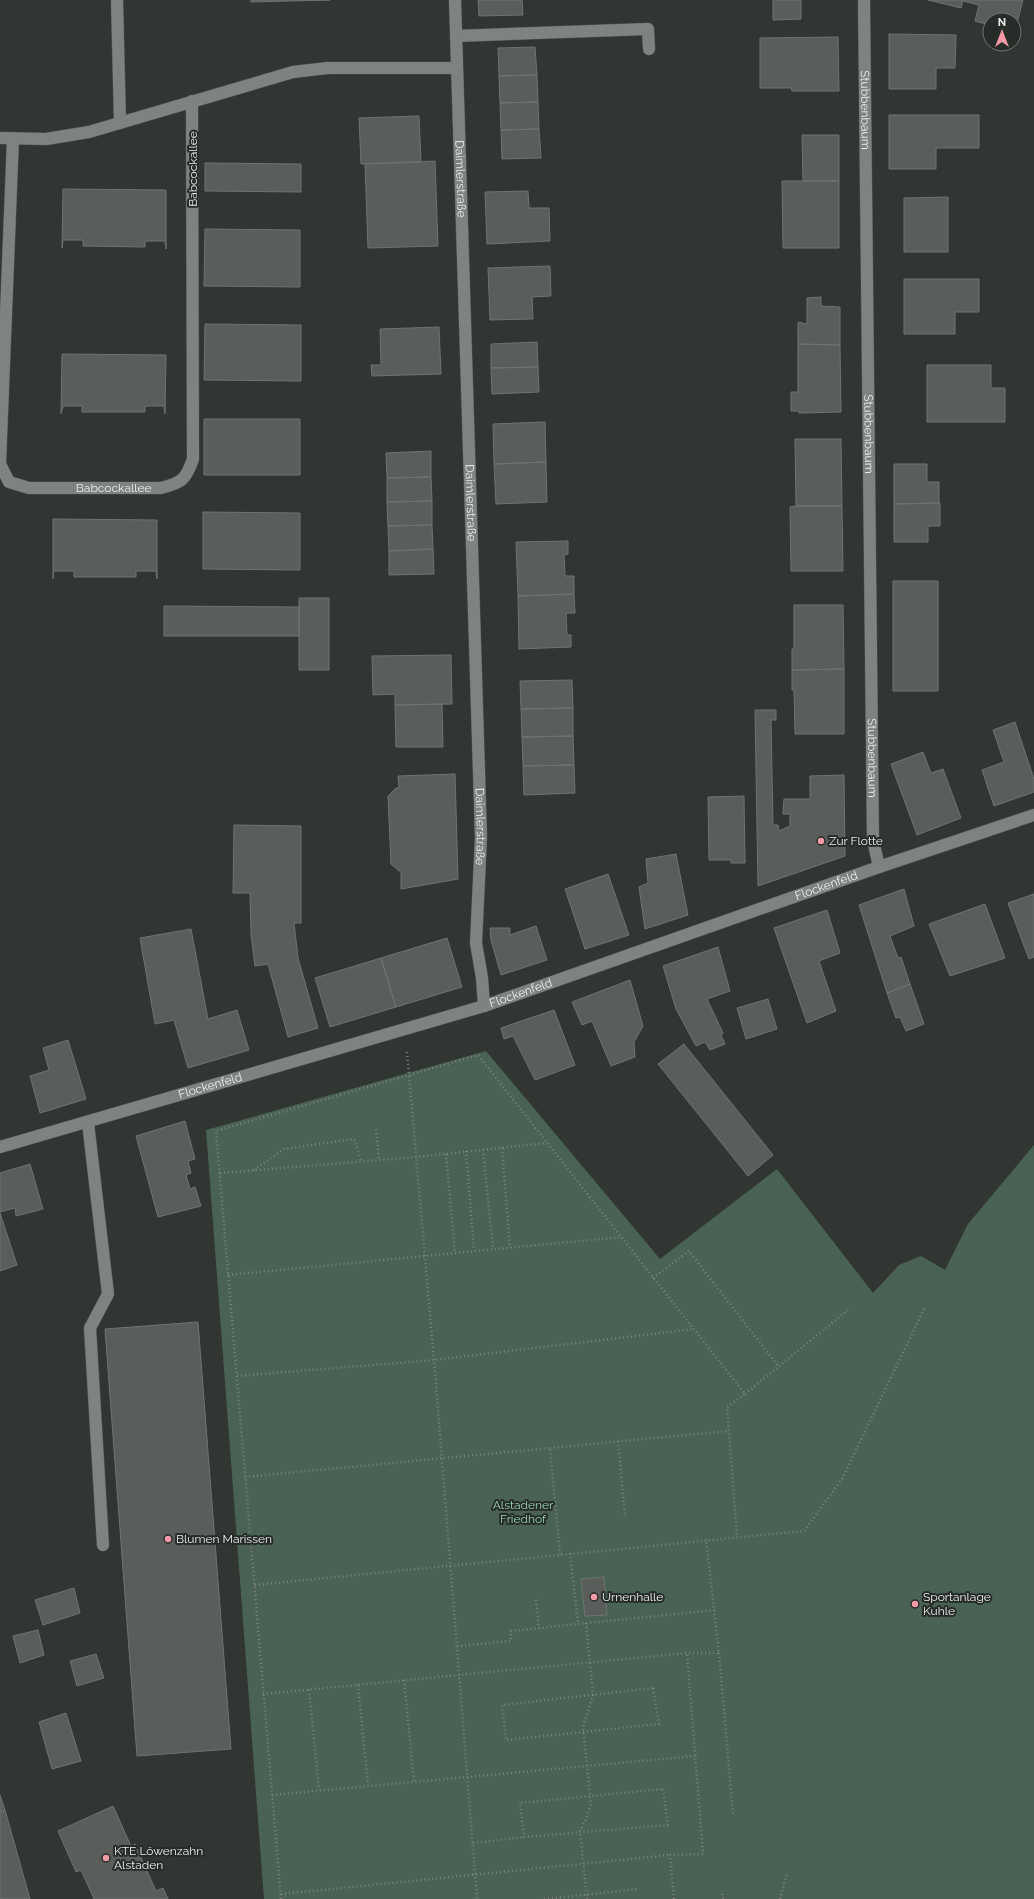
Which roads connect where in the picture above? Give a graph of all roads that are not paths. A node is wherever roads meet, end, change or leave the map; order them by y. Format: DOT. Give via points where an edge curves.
graph roads {
  1 [pos="117,0"];
  2 [pos="455,0"];
  3 [pos="864,0"];
  4 [pos="456,36"];
  5 [pos="649,49"];
  6 [pos="457,68"];
  7 [pos="192,101"];
  8 [pos="120,123"];
  9 [pos="0,138"];
  10 [pos="13,138"];
  11 [pos="1034,815"];
  12 [pos="879,867"];
  13 [pos="484,1006"];
  14 [pos="88,1122"];
  15 [pos="0,1147"];
  16 [pos="103,1545"];
  1 -- 8 [label="street"];
  2 -- 4 [label="street, Daimlerstraße"];
  3 -- 12 [label="street, Stubbenbaum" via="873,840"];
  4 -- 5 [label="street" via="648,29"];
  4 -- 6 [label="street, Daimlerstraße"];
  6 -- 7 [label="street" via="311,69 258,81"];
  6 -- 13 [label="street, Daimlerstraße" via="481,837 476,942"];
  7 -- 8 [label="street"];
  7 -- 10 [label="street, Babcockallee" via="193,459 184,479 174,485 160,488 29,488 9,482 0,464"];
  8 -- 10 [label="street" via="70,137"];
  9 -- 10 [label="street"];
  11 -- 12 [label="street, Flockenfeld"];
  12 -- 13 [label="street, Flockenfeld"];
  13 -- 14 [label="street, Flockenfeld"];
  14 -- 15 [label="street, Flockenfeld"];
  14 -- 16 [label="street" via="108,1294 90,1328"];
}
